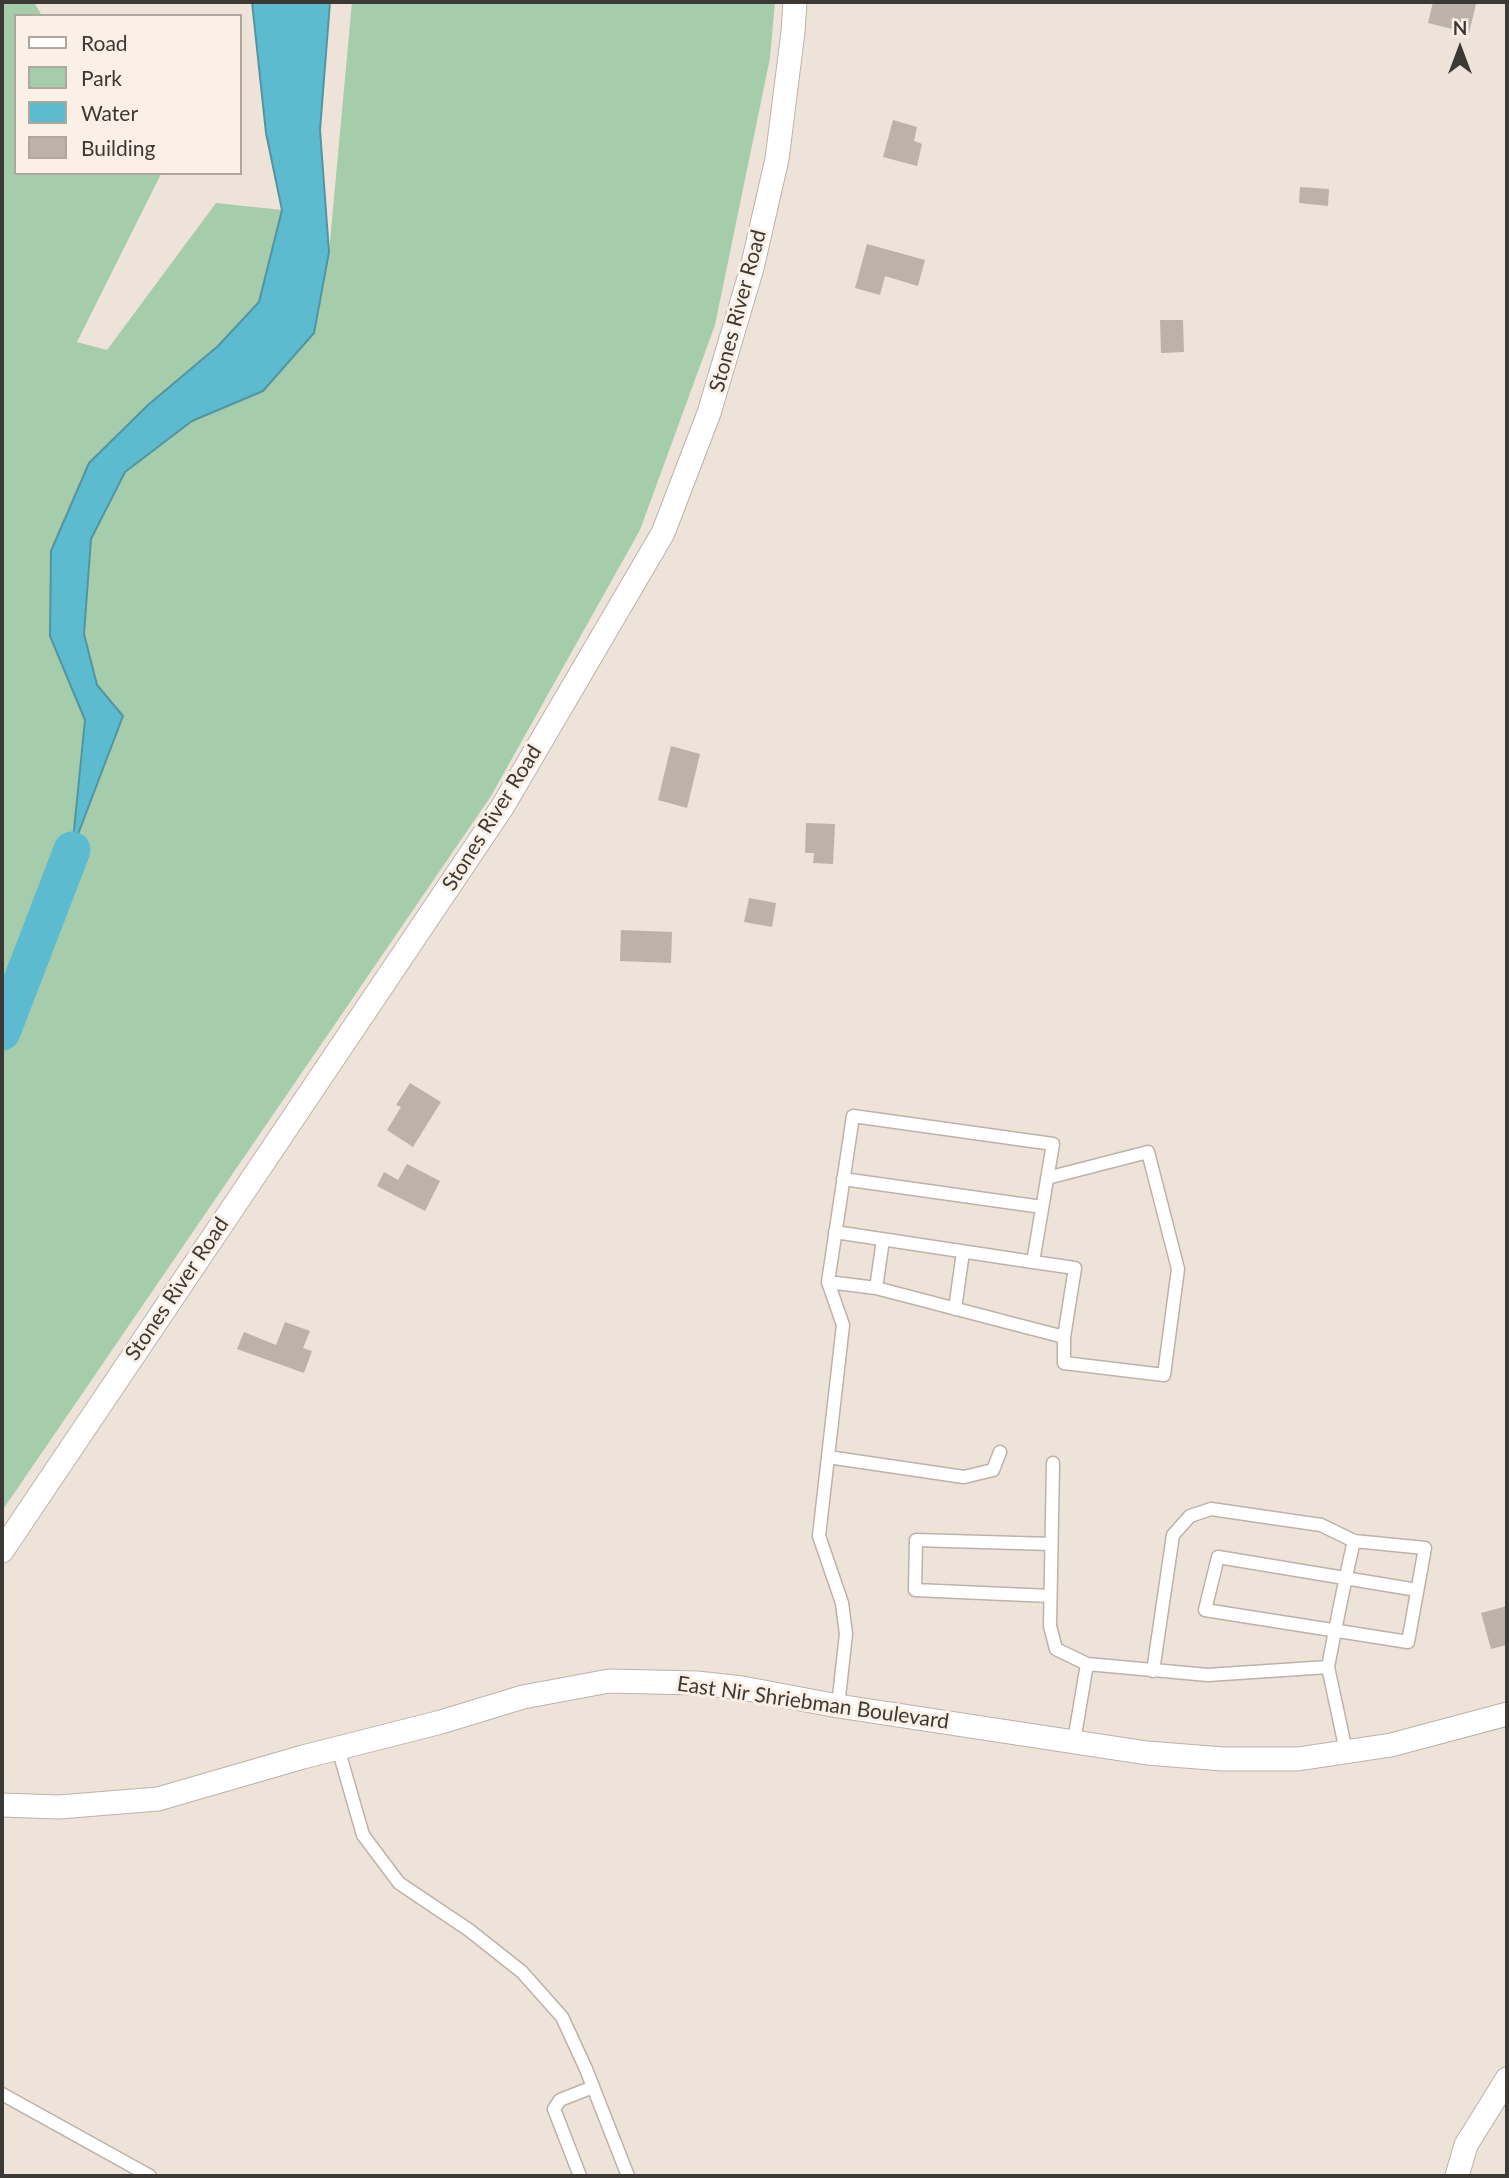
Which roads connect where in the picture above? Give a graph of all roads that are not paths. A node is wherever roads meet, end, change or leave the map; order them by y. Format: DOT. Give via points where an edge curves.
graph roads {
  1 [pos="795,2"];
  2 [pos="1047,1178"];
  3 [pos="843,1179"];
  4 [pos="1042,1207"];
  5 [pos="835,1232"];
  6 [pos="883,1240"];
  7 [pos="963,1252"];
  8 [pos="1033,1262"];
  9 [pos="828,1282"];
  10 [pos="876,1288"];
  11 [pos="956,1309"];
  12 [pos="1064,1337"];
  13 [pos="1000,1452"];
  14 [pos="828,1457"];
  15 [pos="1053,1463"];
  16 [pos="1354,1541"];
  17 [pos="1051,1544"];
  18 [pos="2,1551"];
  19 [pos="1345,1578"];
  20 [pos="1417,1590"];
  21 [pos="1050,1596"];
  22 [pos="1335,1630"];
  23 [pos="1087,1664"];
  24 [pos="1328,1667"];
  25 [pos="1153,1671"];
  26 [pos="838,1706"];
  27 [pos="1507,1714"];
  28 [pos="1074,1741"];
  29 [pos="338,1748"];
  30 [pos="1346,1751"];
  31 [pos="2,1805"];
  32 [pos="1507,2078"];
  33 [pos="593,2087"];
  34 [pos="2,2094"];
  35 [pos="150,2176"];
  36 [pos="580,2176"];
  37 [pos="628,2176"];
  38 [pos="1457,2176"];
  1 -- 18 [label="street, Stones River Road" via="777,159 752,268 709,413 663,533 503,806"];
  2 -- 3 [label="lane" via="1053,1143 853,1116"];
  2 -- 4 [label="lane"];
  2 -- 12 [label="lane" via="1149,1153 1178,1269 1164,1375 1064,1363"];
  3 -- 4 [label="lane"];
  3 -- 5 [label="lane"];
  4 -- 8 [label="lane"];
  5 -- 6 [label="lane"];
  5 -- 9 [label="lane"];
  6 -- 7 [label="lane"];
  6 -- 10 [label="lane"];
  7 -- 8 [label="lane"];
  7 -- 11 [label="lane"];
  8 -- 12 [label="lane" via="1075,1269"];
  9 -- 10 [label="lane"];
  9 -- 14 [label="lane" via="843,1325"];
  10 -- 11 [label="lane"];
  11 -- 12 [label="lane"];
  13 -- 14 [label="lane" via="993,1470 964,1477"];
  14 -- 26 [label="lane" via="819,1536 842,1603 846,1634"];
  15 -- 17 [label="lane"];
  16 -- 19 [label="lane"];
  16 -- 20 [label="lane" via="1425,1548"];
  16 -- 25 [label="lane" via="1321,1525 1211,1509 1190,1516 1173,1535"];
  17 -- 21 [label="lane"];
  17 -- 21 [label="lane" via="916,1540 915,1590"];
  19 -- 20 [label="lane"];
  19 -- 22 [label="lane"];
  19 -- 22 [label="lane" via="1217,1557 1205,1610"];
  20 -- 22 [label="lane" via="1408,1642"];
  21 -- 23 [label="lane" via="1056,1649"];
  22 -- 24 [label="lane"];
  23 -- 25 [label="lane"];
  23 -- 28 [label="lane"];
  24 -- 25 [label="lane" via="1208,1675"];
  24 -- 30 [label="lane"];
  26 -- 28 [label="street, East Nir Shriebman Boulevard"];
  26 -- 29 [label="street, East Nir Shriebman Boulevard" via="697,1683 609,1681 523,1697"];
  27 -- 30 [label="street, East Nir Shriebman Boulevard" via="1402,1742"];
  28 -- 30 [label="street, East Nir Shriebman Boulevard" via="1223,1759 1298,1759"];
  29 -- 31 [label="street, East Nir Shriebman Boulevard" via="158,1799 59,1807"];
  29 -- 33 [label="lane" via="363,1835 399,1883 522,1972 562,2017"];
  32 -- 38 [label="street" via="1466,2145"];
  33 -- 36 [label="lane" via="560,2100 554,2109"];
  33 -- 37 [label="lane"];
  34 -- 35 [label="lane"];
}
